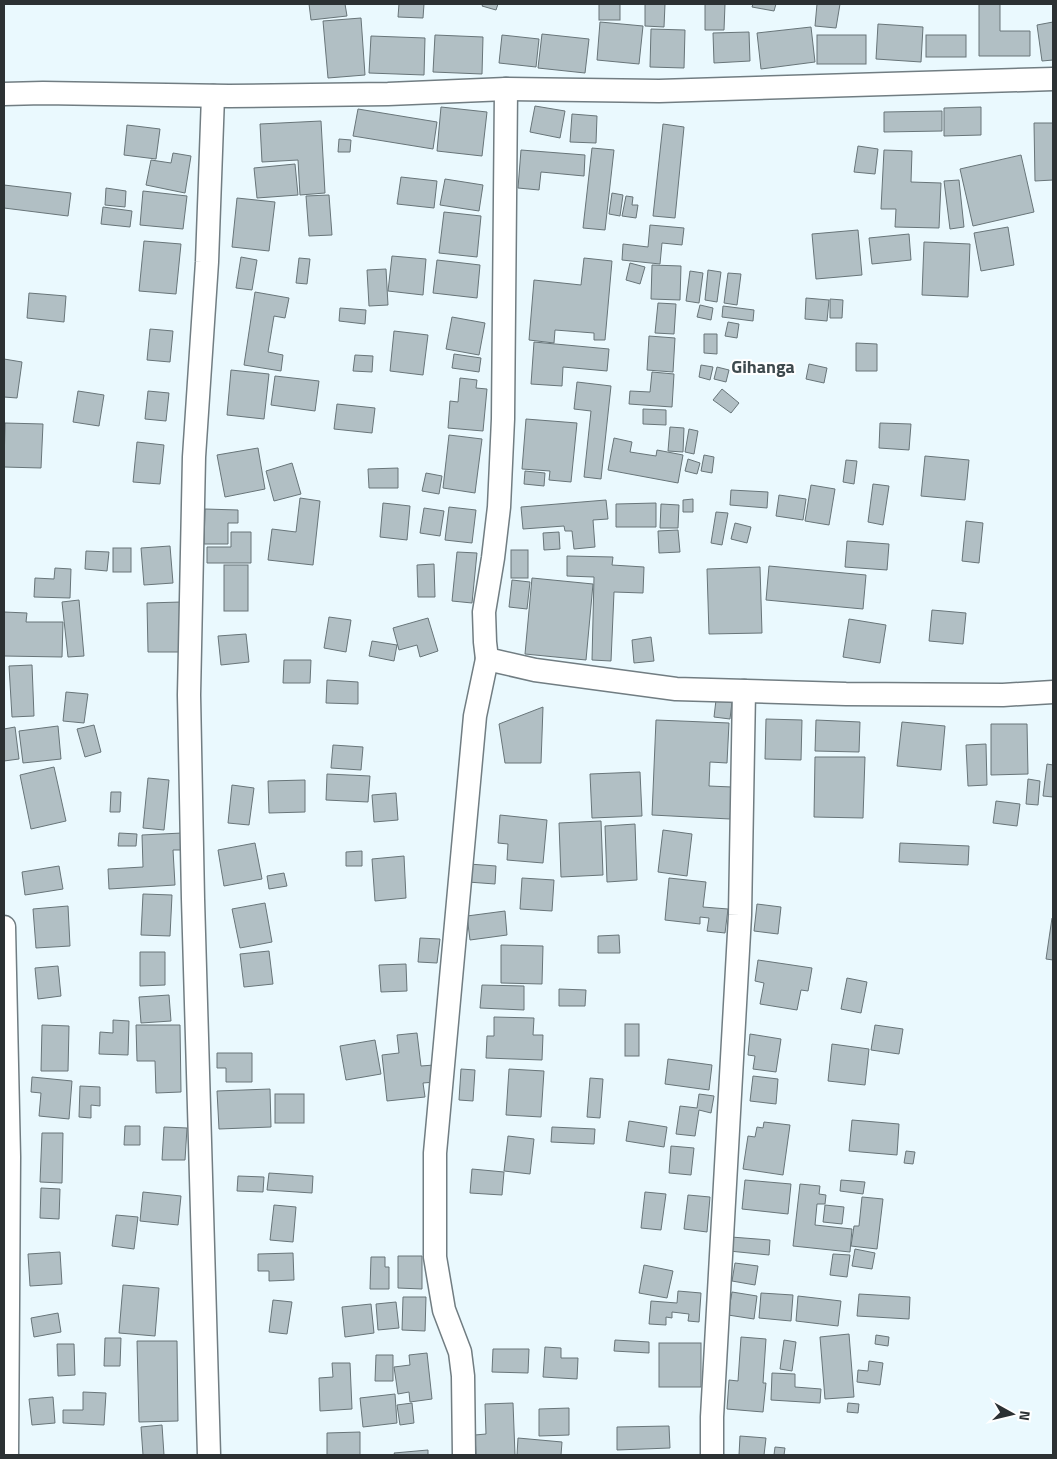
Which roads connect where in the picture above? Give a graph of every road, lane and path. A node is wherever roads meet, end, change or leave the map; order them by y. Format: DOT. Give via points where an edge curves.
graph roads {
  1 [pos="1053,79"];
  2 [pos="506,89"];
  3 [pos="4,94"];
  4 [pos="213,96"];
  5 [pos="487,659"];
  6 [pos="744,691"];
  7 [pos="1053,692"];
  8 [pos="4,927"];
  9 [pos="7,1455"];
  10 [pos="209,1455"];
  11 [pos="464,1455"];
  12 [pos="712,1455"];
  1 -- 2 [label="street" via="659,91"];
  2 -- 4 [label="street"];
  2 -- 5 [label="street" via="503,419 499,507 484,612"];
  3 -- 4 [label="street"];
  4 -- 10 [label="street" via="207,262 194,458 189,695"];
  5 -- 6 [label="street" via="535,670 676,690"];
  5 -- 11 [label="street" via="475,716 435,1153 436,1257 444,1310 460,1352"];
  6 -- 7 [label="street" via="993,695"];
  6 -- 12 [label="street" via="740,915"];
  8 -- 9 [label="street" via="9,1157"];
}
